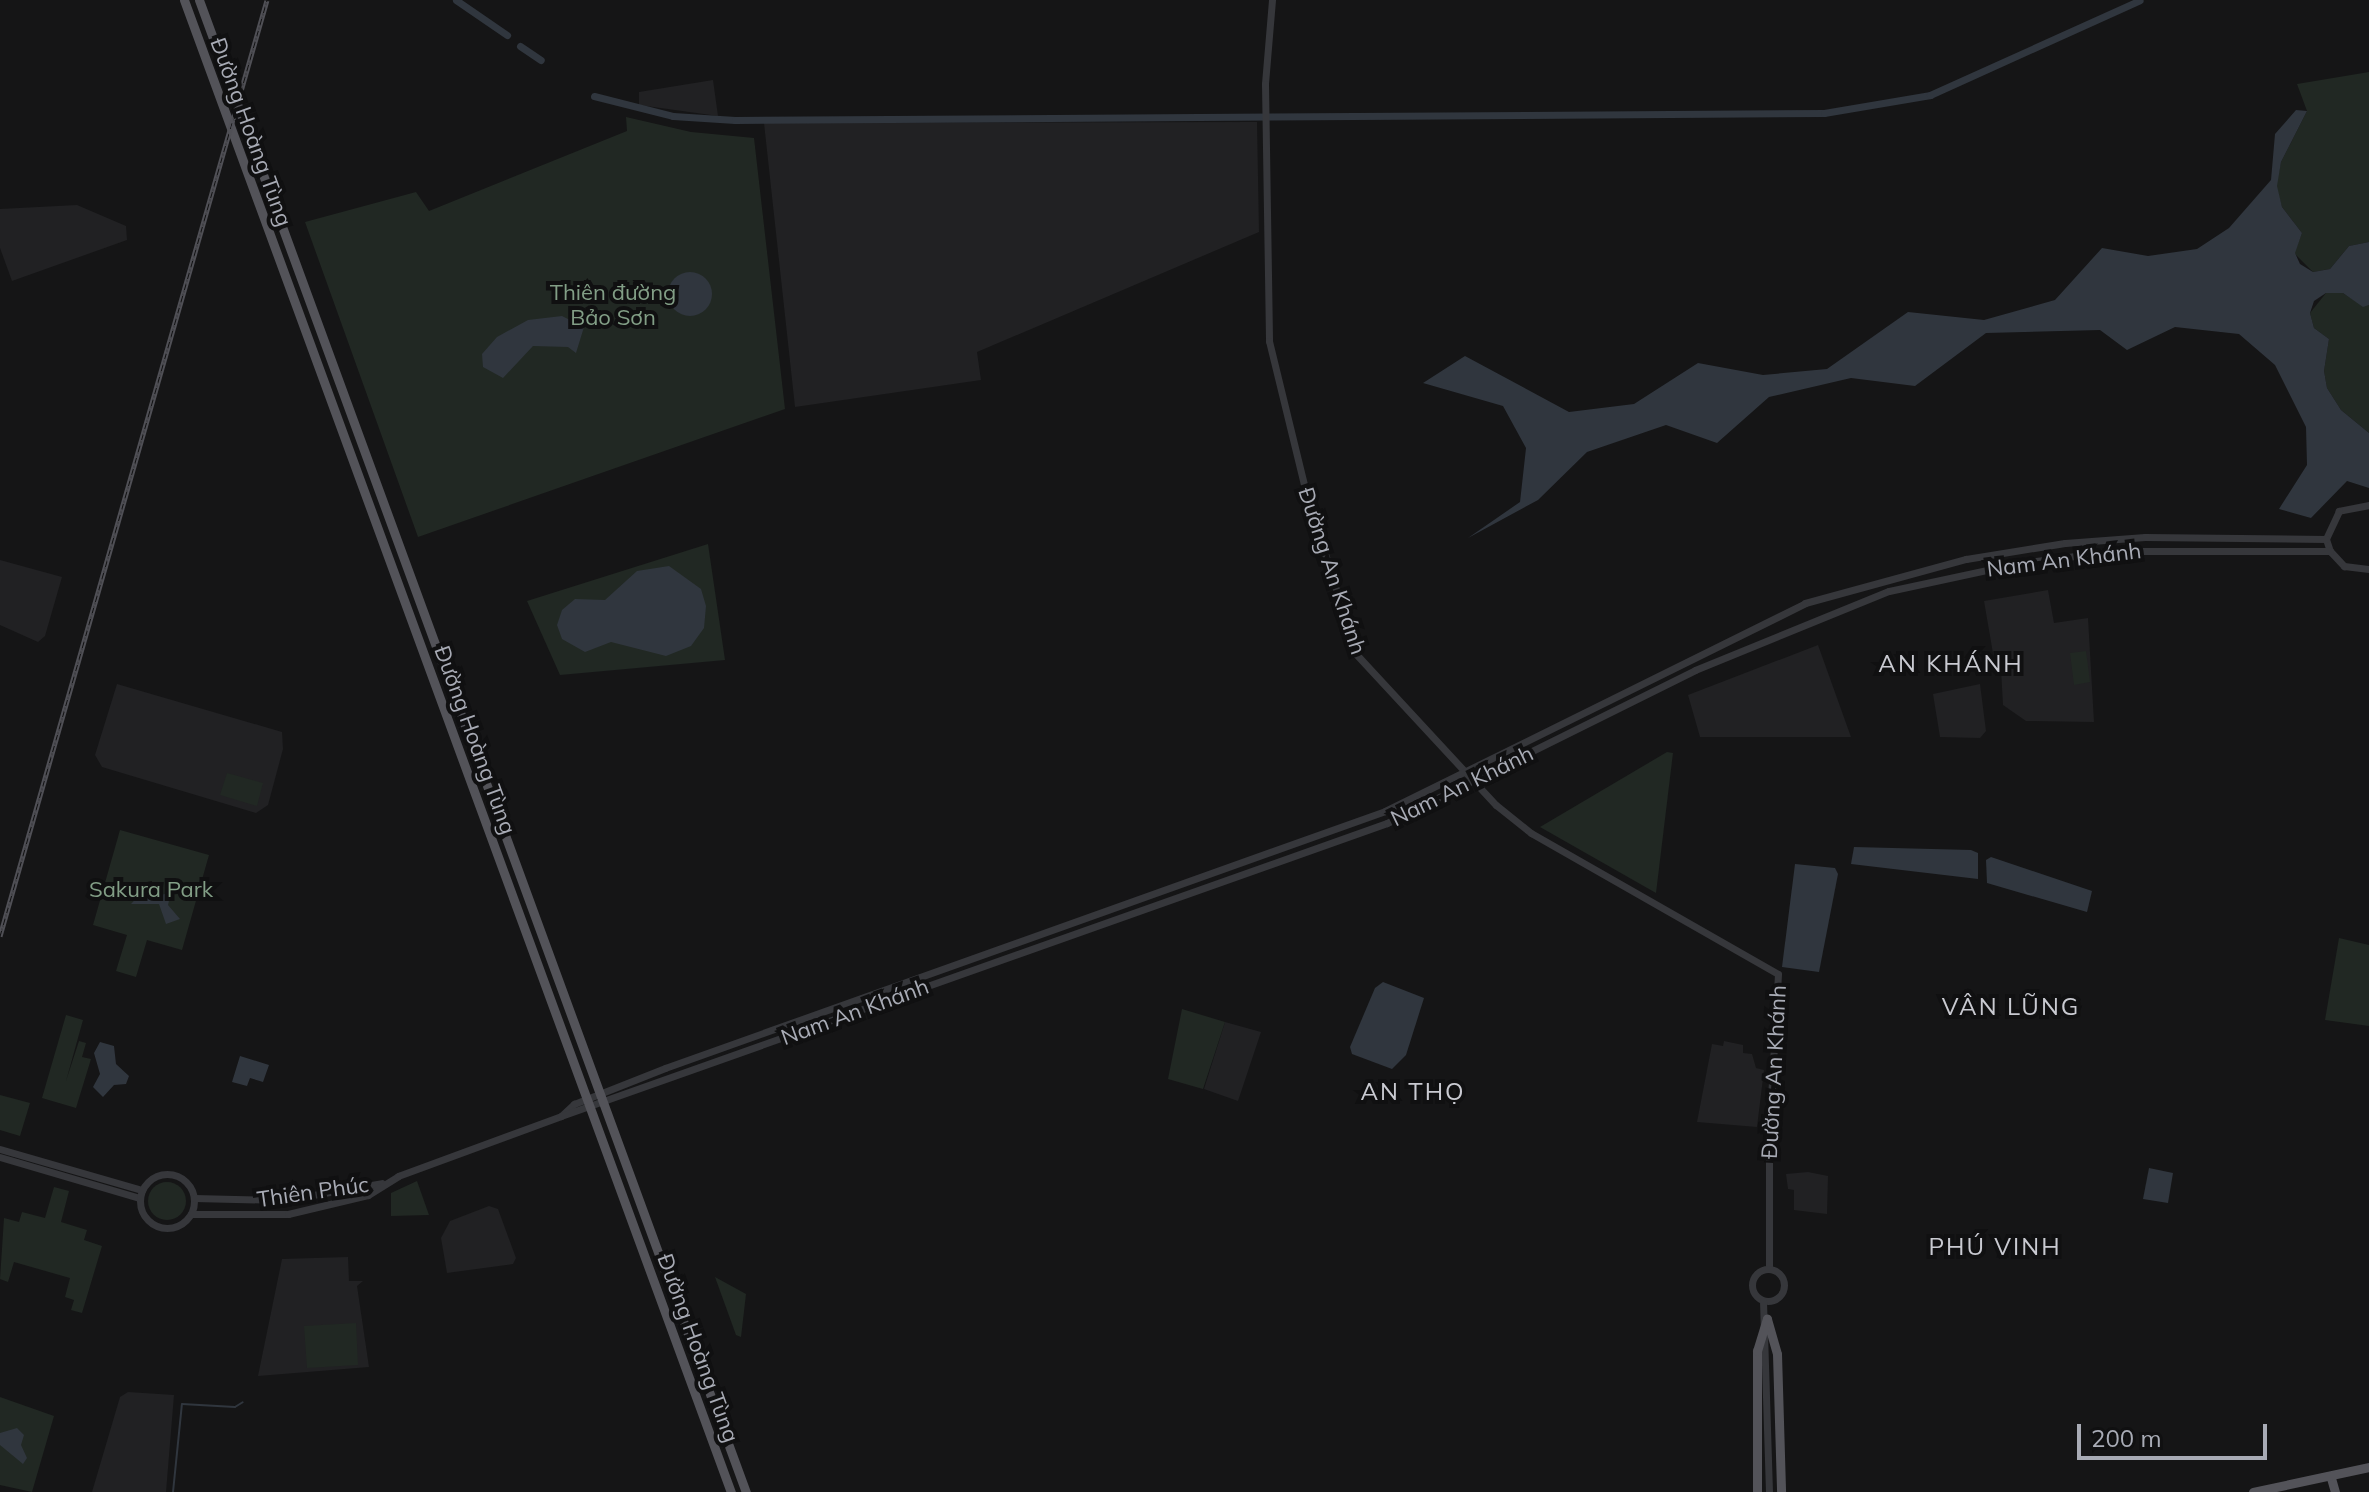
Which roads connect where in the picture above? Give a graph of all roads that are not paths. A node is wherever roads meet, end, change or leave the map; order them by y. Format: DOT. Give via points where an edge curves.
graph roads {
  1 [pos="184,0"];
  2 [pos="199,0"];
  3 [pos="1272,0"];
  4 [pos="303,282"];
  5 [pos="288,288"];
  6 [pos="346,399"];
  7 [pos="332,405"];
  8 [pos="2369,505"];
  9 [pos="2326,539"];
  10 [pos="2015,550"];
  11 [pos="2330,551"];
  12 [pos="2017,564"];
  13 [pos="2369,569"];
  14 [pos="1467,773"];
  15 [pos="1475,782"];
  16 [pos="1190,881"];
  17 [pos="1191,892"];
  18 [pos="692,1059"];
  19 [pos="696,1070"];
  20 [pos="602,1098"];
  21 [pos="590,1102"];
  22 [pos="0,1149"];
  23 [pos="0,1157"];
  24 [pos="384,1183"];
  25 [pos="118,1188"];
  26 [pos="140,1194"];
  27 [pos="194,1198"];
  28 [pos="191,1214"];
  29 [pos="1769,1269"];
  30 [pos="1763,1301"];
  31 [pos="1773,1301"];
  32 [pos="1767,1317"];
  33 [pos="2369,1467"];
  34 [pos="2331,1478"];
  35 [pos="731,1492"];
  36 [pos="746,1492"];
  37 [pos="1757,1492"];
  38 [pos="1769,1492"];
  39 [pos="1781,1492"];
  40 [pos="2253,1492"];
  41 [pos="2335,1492"];
  1 -- 5 [label="main road, Đường Hoàng Tùng"];
  2 -- 4 [label="main road, Đường Hoàng Tùng"];
  3 -- 14 [label="street, Đường An Khánh" via="1265,118 1269,341 1337,596 1362,665"];
  4 -- 5 [label="main road"];
  4 -- 6 [label="main road, Đường Hoàng Tùng"];
  5 -- 7 [label="main road, Đường Hoàng Tùng"];
  6 -- 7 [label="main road"];
  6 -- 20 [label="main road, Đường Hoàng Tùng"];
  7 -- 21 [label="main road, Đường Hoàng Tùng"];
  8 -- 9 [label="street" via="2339,511"];
  9 -- 10 [label="street, Nam An Khánh" via="2145,537"];
  9 -- 11 [label="street"];
  10 -- 12 [label="street"];
  10 -- 14 [label="street, Nam An Khánh" via="1889,577 1805,603"];
  11 -- 12 [label="street, Nam An Khánh" via="2147,550"];
  11 -- 13 [label="street" via="2344,566"];
  12 -- 15 [label="street, Nam An Khánh" via="1889,591 1809,620 1695,670"];
  14 -- 15 [label="street, Đường An Khánh"];
  14 -- 16 [label="street, Nam An Khánh" via="1385,811"];
  15 -- 17 [label="street, Nam An Khánh" via="1395,820"];
  15 -- 29 [label="street, Đường An Khánh" via="1531,833 1778,974 1769,1135"];
  16 -- 17 [label="street"];
  16 -- 18 [label="street, Nam An Khánh"];
  17 -- 19 [label="street, Nam An Khánh"];
  18 -- 19 [label="street"];
  18 -- 20 [label="street, Nam An Khánh"];
  19 -- 20 [label="street, Nam An Khánh"];
  20 -- 21 [label="street, Thiên Phúc"];
  20 -- 36 [label="main road, Đường Hoàng Tùng"];
  21 -- 24 [label="street, Thiên Phúc"];
  21 -- 35 [label="main road, Đường Hoàng Tùng"];
  22 -- 25 [label="street"];
  23 -- 25 [label="street"];
  24 -- 27 [label="street, Thiên Phúc" via="284,1200"];
  24 -- 28 [label="street, Thiên Phúc" via="368,1195 288,1214"];
  25 -- 26 [label="street"];
  26 -- 27 [label="street" via="154,1177 169,1174 188,1184"];
  26 -- 28 [label="street" via="142,1213 158,1227 179,1225"];
  27 -- 28 [label="street"];
  29 -- 30 [label="street" via="1752,1282"];
  29 -- 31 [label="street" via="1782,1275 1785,1284"];
  30 -- 31 [label="street"];
  30 -- 32 [label="street"];
  31 -- 32 [label="street"];
  32 -- 37 [label="main road" via="1757,1351"];
  32 -- 38 [label="street"];
  32 -- 39 [label="main road" via="1777,1354"];
  33 -- 34 [label="main road"];
  34 -- 40 [label="main road"];
  34 -- 41 [label="main road"];
}
